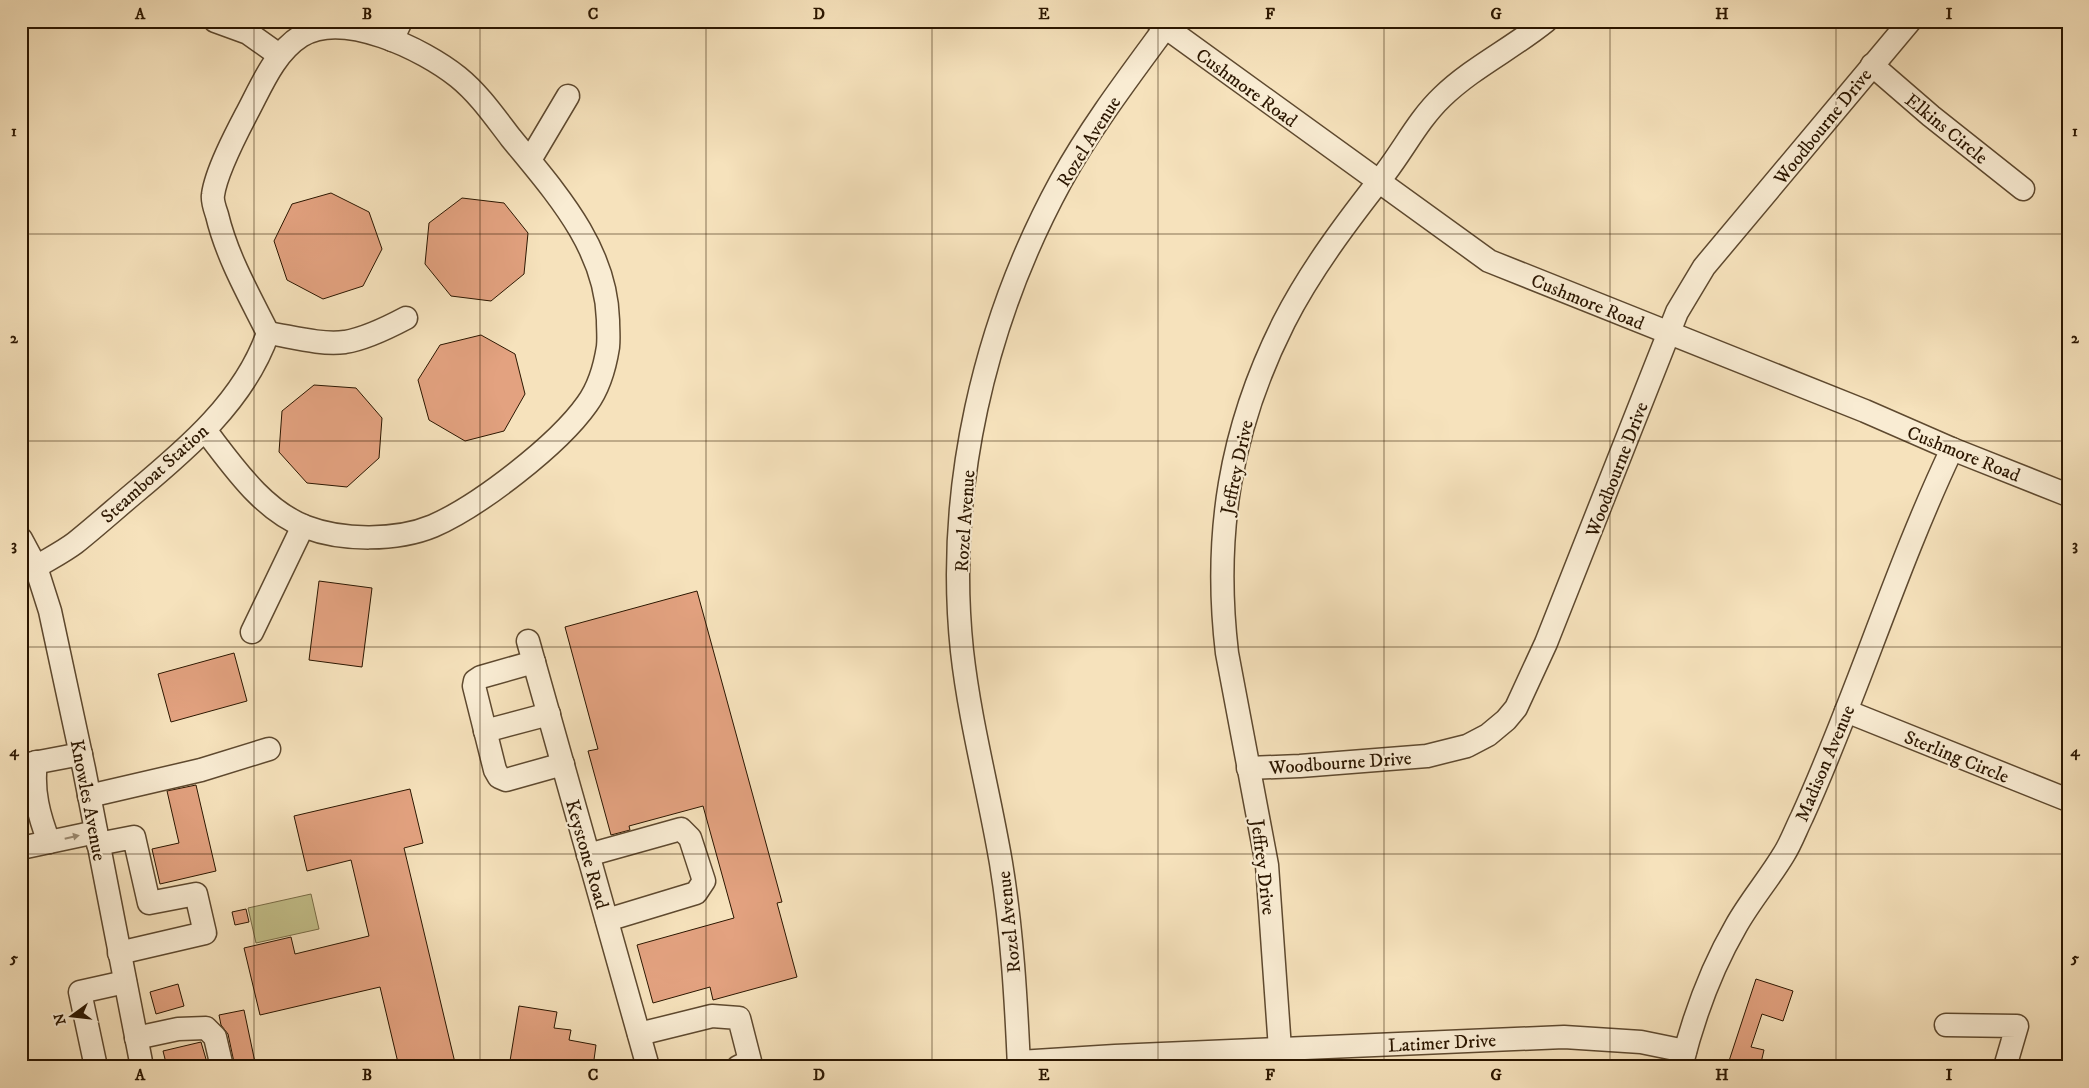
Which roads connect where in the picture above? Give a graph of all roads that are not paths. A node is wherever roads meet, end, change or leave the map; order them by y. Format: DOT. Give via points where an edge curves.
graph roads {
  1 [pos="215,21"];
  2 [pos="1546,21"];
  3 [pos="1910,21"];
  4 [pos="1164,23"];
  5 [pos="396,31"];
  6 [pos="279,55"];
  7 [pos="1872,66"];
  8 [pos="568,96"];
  9 [pos="530,160"];
  10 [pos="1379,180"];
  11 [pos="2023,189"];
  12 [pos="406,318"];
  13 [pos="268,333"];
  14 [pos="1669,334"];
  15 [pos="204,430"];
  16 [pos="1952,449"];
  17 [pos="2068,494"];
  18 [pos="303,526"];
  19 [pos="21,539"];
  20 [pos="36,567"];
  21 [pos="252,632"];
  22 [pos="1846,711"];
  23 [pos="549,714"];
  24 [pos="485,731"];
  25 [pos="269,749"];
  26 [pos="81,754"];
  27 [pos="29,764"];
  28 [pos="563,764"];
  29 [pos="1248,768"];
  30 [pos="89,796"];
  31 [pos="2068,800"];
  32 [pos="97,838"];
  33 [pos="49,842"];
  34 [pos="21,848"];
  35 [pos="588,855"];
  36 [pos="607,920"];
  37 [pos="119,952"];
  38 [pos="125,982"];
  39 [pos="1946,1025"];
  40 [pos="639,1034"];
  41 [pos="136,1038"];
  42 [pos="1280,1050"];
  43 [pos="1683,1059"];
  44 [pos="1019,1064"];
  45 [pos="96,1067"];
  46 [pos="142,1067"];
  47 [pos="222,1067"];
  48 [pos="648,1067"];
  49 [pos="738,1067"];
  50 [pos="2006,1067"];
  1 -- 6 [label="street" via="248,33"];
  2 -- 10 [label="street, Jeffrey Drive" via="1442,97 1417,125"];
  3 -- 7 [label="street, Woodbourne Drive"];
  4 -- 10 [label="street, Cushmore Road"];
  4 -- 44 [label="street, Rozel Avenue" via="1091,132 1030,244 1011,289 993,346 971,437 960,533 962,648 969,703 1002,865"];
  5 -- 6 [label="street" via="326,27 301,36"];
  5 -- 9 [label="street" via="474,90"];
  6 -- 13 [label="street" via="243,120 212,197 238,274"];
  7 -- 11 [label="street, Elkins Circle"];
  7 -- 14 [label="street, Woodbourne Drive" via="1704,267 1680,306"];
  8 -- 9 [label="street"];
  9 -- 18 [label="street" via="572,217 603,277 608,345 602,372 588,402 564,432 498,486 432,526 396,535 360,537 331,536"];
  10 -- 14 [label="street, Cushmore Road" via="1489,262"];
  10 -- 29 [label="street, Jeffrey Drive" via="1299,294 1284,322 1268,355 1234,459 1224,514 1222,597 1227,653"];
  12 -- 13 [label="street" via="346,342 312,341"];
  13 -- 15 [label="street, Steamboat Station" via="243,385"];
  14 -- 16 [label="street, Cushmore Road"];
  14 -- 29 [label="street, Woodbourne Drive" via="1546,643 1516,708 1506,720 1488,735 1445,753"];
  15 -- 18 [label="street" via="258,495"];
  15 -- 20 [label="street, Steamboat Station" via="74,544"];
  16 -- 17 [label="street, Cushmore Road"];
  16 -- 22 [label="street, Madison Avenue" via="1929,497"];
  18 -- 21 [label="street"];
  19 -- 20 [label="street, Knowles Avenue"];
  20 -- 26 [label="street, Knowles Avenue" via="50,611"];
  22 -- 31 [label="street, Sterling Circle"];
  22 -- 43 [label="street, Madison Avenue" via="1785,852 1724,948"];
  23 -- 24 [label="street"];
  23 -- 24 [label="street, Keystone Road" via="531,651 475,681"];
  23 -- 28 [label="street, Keystone Road"];
  24 -- 28 [label="street" via="494,770 499,778 506,780"];
  25 -- 30 [label="street" via="201,770"];
  26 -- 27 [label="street"];
  26 -- 30 [label="street, Knowles Avenue"];
  27 -- 33 [label="street"];
  28 -- 35 [label="street, Keystone Road"];
  29 -- 42 [label="street, Jeffrey Drive" via="1266,865"];
  30 -- 32 [label="street, Knowles Avenue"];
  33 -- 32 [label="street, one-way"];
  32 -- 37 [label="street, Knowles Avenue"];
  32 -- 37 [label="street" via="134,837 149,903 196,894 204,933"];
  33 -- 34 [label="street"];
  35 -- 36 [label="street, Keystone Road"];
  35 -- 36 [label="street" via="681,830 690,838 704,881 696,894"];
  36 -- 40 [label="street, Keystone Road"];
  37 -- 38 [label="street, Knowles Avenue"];
  38 -- 41 [label="street, Knowles Avenue"];
  38 -- 45 [label="street" via="80,992"];
  39 -- 50 [label="street" via="2017,1026"];
  40 -- 48 [label="street, Keystone Road"];
  40 -- 49 [label="street" via="712,1016 739,1018 750,1061"];
  41 -- 46 [label="street, Knowles Avenue"];
  41 -- 47 [label="street" via="178,1028 206,1028 215,1036"];
  42 -- 43 [label="street, Latimer Drive" via="1564,1037 1641,1042"];
  42 -- 44 [label="street, Latimer Drive"];
}
